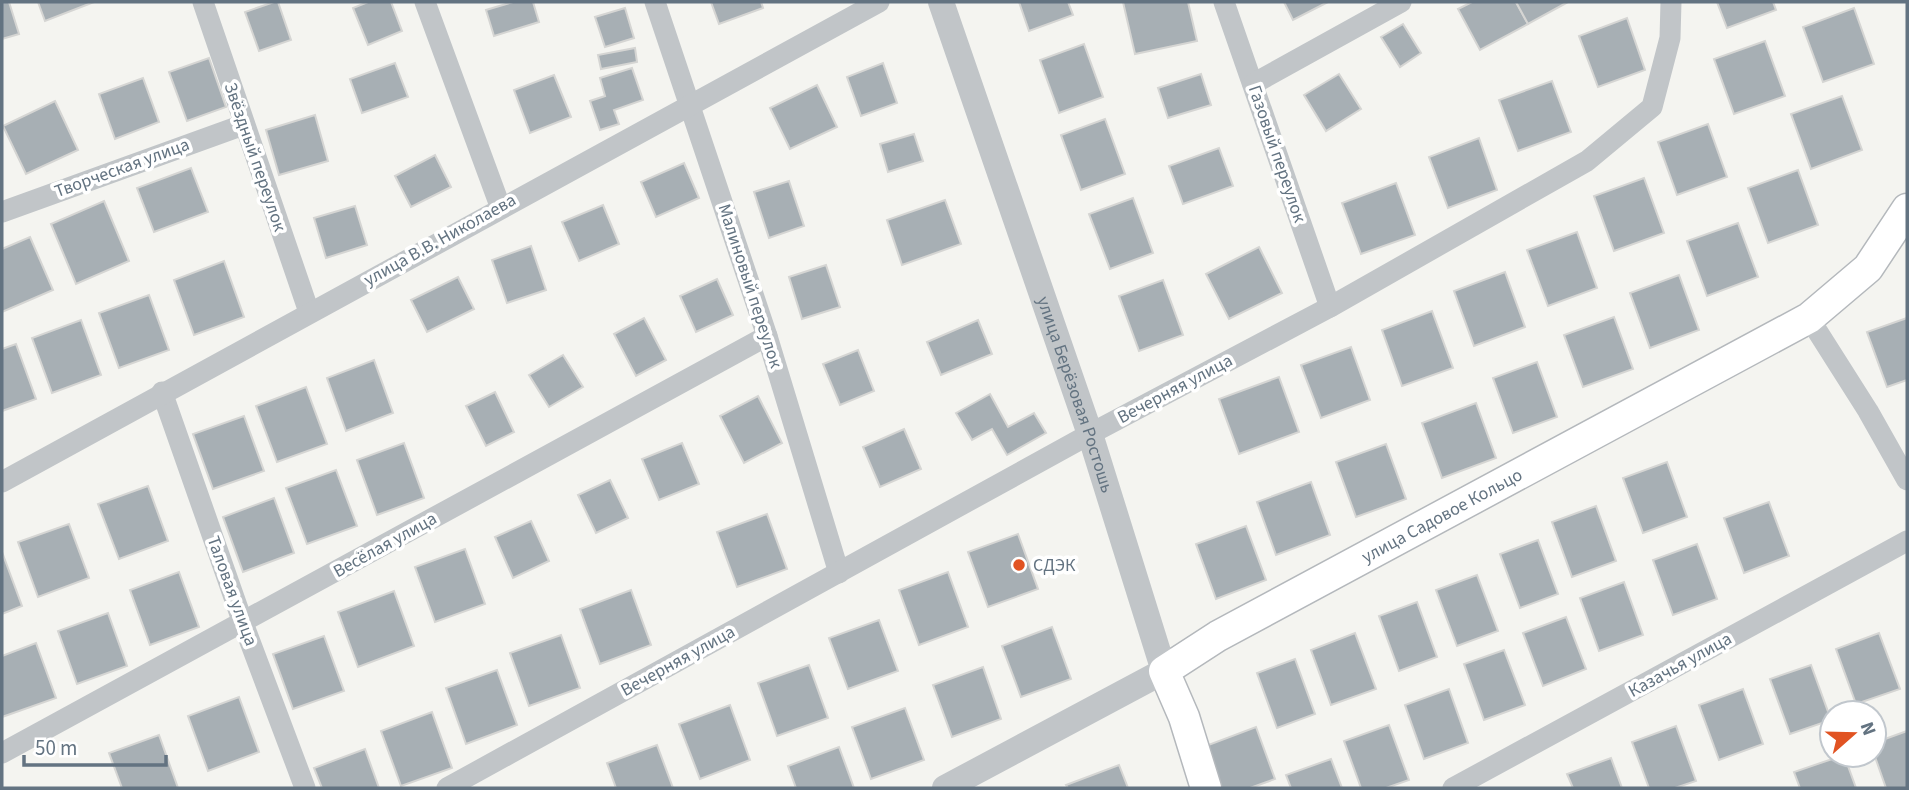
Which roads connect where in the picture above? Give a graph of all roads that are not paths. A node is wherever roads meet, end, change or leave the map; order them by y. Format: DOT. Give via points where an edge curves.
graph roads {
  1 [pos="203,2"];
  2 [pos="425,2"];
  3 [pos="655,2"];
  4 [pos="879,2"];
  5 [pos="941,2"];
  6 [pos="1224,2"];
  7 [pos="1401,2"];
  8 [pos="1671,2"];
  9 [pos="1252,84"];
  10 [pos="689,105"];
  11 [pos="243,125"];
  12 [pos="500,206"];
  13 [pos="1907,209"];
  14 [pos="2,212"];
  15 [pos="1330,307"];
  16 [pos="309,312"];
  17 [pos="1809,318"];
  18 [pos="767,336"];
  19 [pos="162,392"];
  20 [pos="1090,434"];
  21 [pos="1907,480"];
  22 [pos="2,482"];
  23 [pos="1907,541"];
  24 [pos="839,573"];
  25 [pos="243,623"];
  26 [pos="1164,671"];
  27 [pos="2,753"];
  28 [pos="305,788"];
  29 [pos="447,788"];
  30 [pos="945,788"];
  31 [pos="1206,788"];
  32 [pos="1453,788"];
  1 -- 11 [label="street, Звёздный переулок"];
  2 -- 12 [label="street"];
  3 -- 10 [label="street, Малиновый переулок"];
  4 -- 10 [label="street, улица В.В. Николаева"];
  5 -- 20 [label="street, улица Берёзовая Ростошь"];
  6 -- 9 [label="street, Газовый переулок"];
  7 -- 9 [label="street"];
  8 -- 15 [label="street, Вечерняя улица" via="1670,38 1652,107 1587,162"];
  9 -- 15 [label="street, Газовый переулок"];
  10 -- 12 [label="street, улица В.В. Николаева"];
  10 -- 18 [label="street, Малиновый переулок"];
  11 -- 14 [label="street, Творческая улица"];
  11 -- 16 [label="street, Звёздный переулок"];
  12 -- 16 [label="street, улица В.В. Николаева"];
  13 -- 17 [label="main road, улица Садовое Кольцо" via="1868,268"];
  15 -- 20 [label="street, Вечерняя улица"];
  16 -- 19 [label="street, улица В.В. Николаева"];
  17 -- 21 [label="street"];
  17 -- 26 [label="main road, улица Садовое Кольцо" via="1218,636"];
  18 -- 24 [label="street, Малиновый переулок"];
  18 -- 25 [label="street, Весёлая улица"];
  19 -- 22 [label="street, улица В.В. Николаева"];
  19 -- 25 [label="street, Таловая улица"];
  20 -- 24 [label="street, Вечерняя улица"];
  20 -- 26 [label="street, улица Берёзовая Ростошь"];
  23 -- 32 [label="street, Казачья улица"];
  24 -- 29 [label="street, Вечерняя улица"];
  25 -- 27 [label="street, Весёлая улица"];
  25 -- 28 [label="street, Таловая улица"];
  26 -- 30 [label="street, улица Садовое Кольцо"];
  26 -- 31 [label="main road, улица Берёзовая Ростошь"];
}
